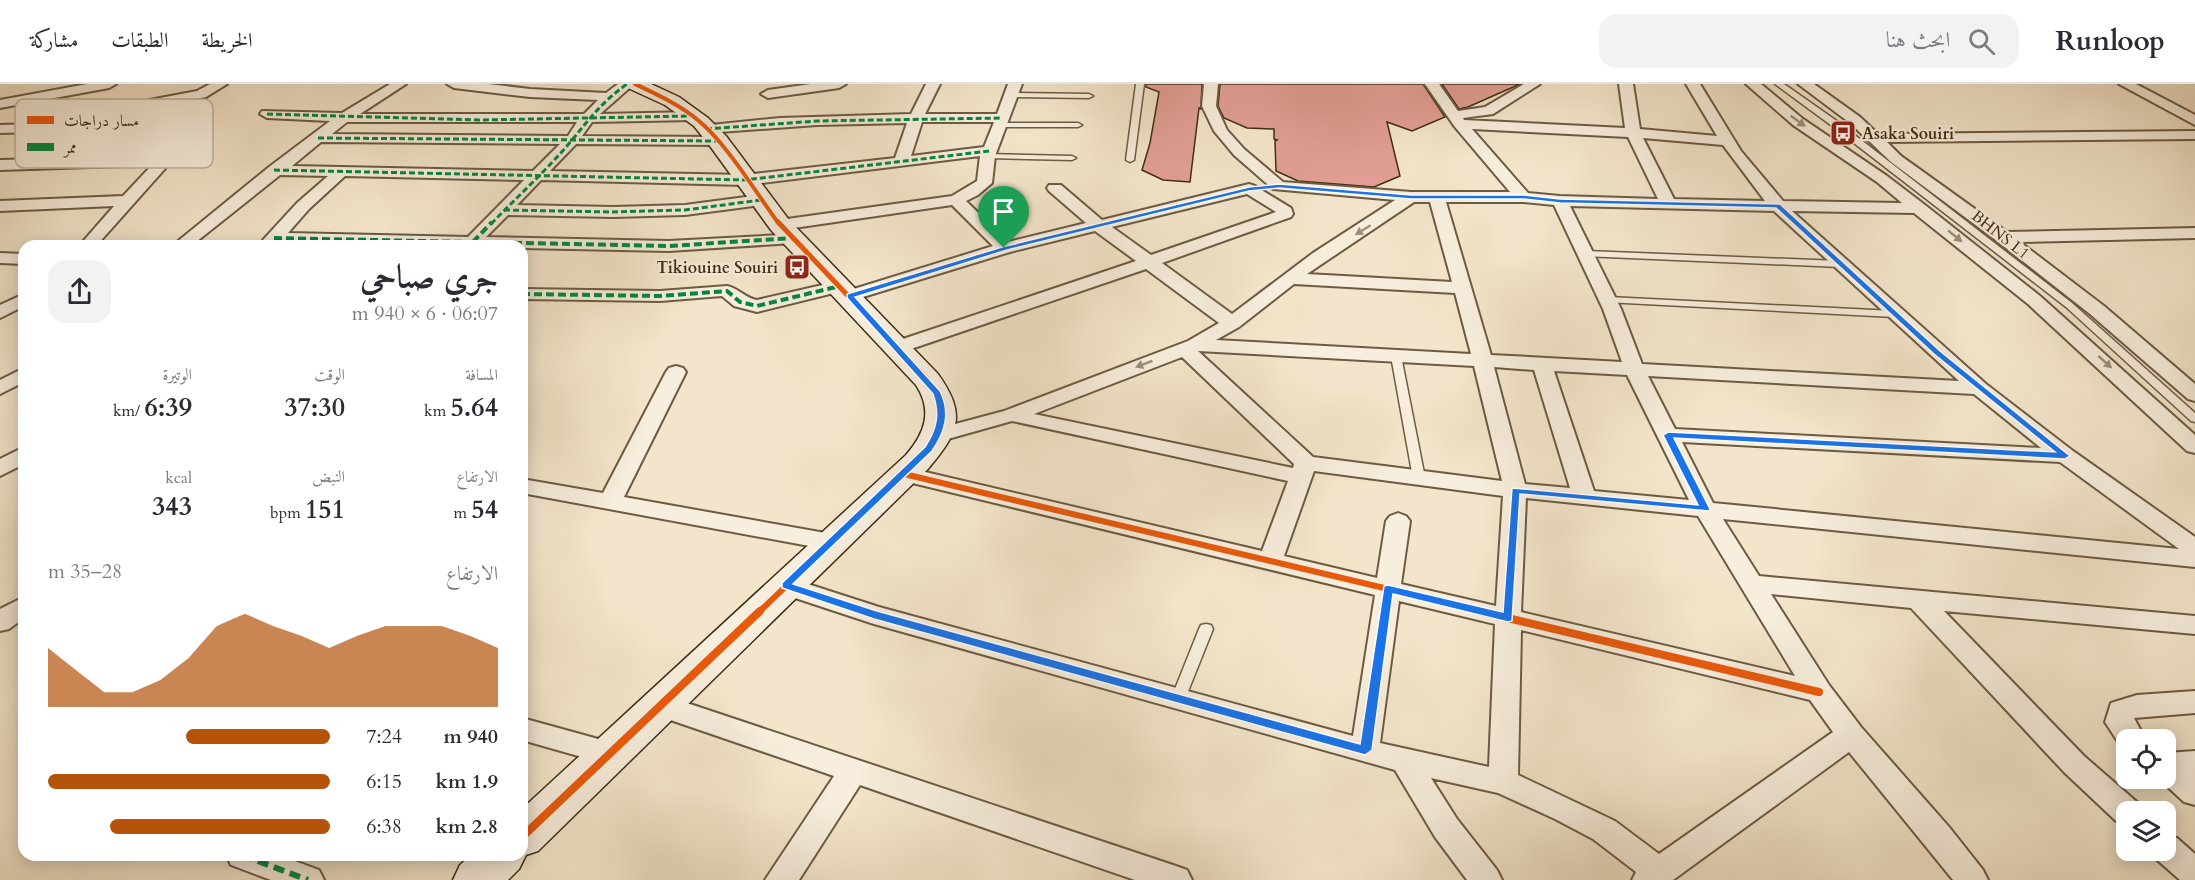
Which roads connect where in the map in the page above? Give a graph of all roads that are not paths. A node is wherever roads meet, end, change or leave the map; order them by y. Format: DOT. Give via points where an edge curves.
graph roads {
  1 [pos="38,84"];
  2 [pos="109,84"];
  3 [pos="220,84"];
  4 [pos="399,84"];
  5 [pos="454,84"];
  6 [pos="627,84"];
  7 [pos="839,84"];
  8 [pos="933,84"];
  9 [pos="1140,84"];
  10 [pos="1211,84"];
  11 [pos="1432,84"];
  12 [pos="1533,84"];
  13 [pos="1626,84"];
  14 [pos="1693,84"];
  15 [pos="1753,84"];
  16 [pos="1779,84"];
  17 [pos="1788,84"];
  18 [pos="1805,84"];
  19 [pos="2126,84"];
  20 [pos="1013,90"];
  21 [pos="622,91"];
  22 [pos="768,94"];
  23 [pos="1089,96"];
  24 [pos="37,99"];
  25 [pos="175,99"];
  26 [pos="3,106"];
  27 [pos="267,114"];
  28 [pos="343,118"];
  29 [pos="916,118"];
  30 [pos="587,119"];
  31 [pos="1457,119"];
  32 [pos="2195,121"];
  33 [pos="1001,122"];
  34 [pos="1078,125"];
  35 [pos="706,129"];
  36 [pos="1633,133"];
  37 [pos="2195,135"];
  38 [pos="318,138"];
  39 [pos="1876,138"];
  40 [pos="572,140"];
  41 [pos="1726,141"];
  42 [pos="989,154"];
  43 [pos="1072,158"];
  44 [pos="1130,160"];
  45 [pos="901,162"];
  46 [pos="0,165"];
  47 [pos="15,165"];
  48 [pos="159,168"];
  49 [pos="274,170"];
  50 [pos="342,171"];
  51 [pos="539,174"];
  52 [pos="1279,186"];
  53 [pos="1055,188"];
  54 [pos="1249,189"];
  55 [pos="753,190"];
  56 [pos="1411,197"];
  57 [pos="1437,197"];
  58 [pos="1523,197"];
  59 [pos="956,200"];
  60 [pos="128,201"];
  61 [pos="1560,201"];
  62 [pos="1668,204"];
  63 [pos="0,206"];
  64 [pos="1778,206"];
  65 [pos="1919,208"];
  66 [pos="504,210"];
  67 [pos="1098,225"];
  68 [pos="787,231"];
  69 [pos="2195,234"];
  70 [pos="2003,237"];
  71 [pos="92,240"];
  72 [pos="187,240"];
  73 [pos="273,240"];
  74 [pos="474,240"];
  75 [pos="528,244"];
  76 [pos="1004,248"];
  77 [pos="1586,254"];
  78 [pos="0,258"];
  79 [pos="18,259"];
  80 [pos="1146,261"];
  81 [pos="1840,264"];
  82 [pos="1293,279"];
  83 [pos="1462,288"];
  84 [pos="845,291"];
  85 [pos="528,294"];
  86 [pos="1608,300"];
  87 [pos="18,302"];
  88 [pos="0,312"];
  89 [pos="1894,314"];
  90 [pos="1232,324"];
  91 [pos="1190,346"];
  92 [pos="898,347"];
  93 [pos="1396,356"];
  94 [pos="1483,361"];
  95 [pos="1542,364"];
  96 [pos="1634,368"];
  97 [pos="2168,369"];
  98 [pos="2195,369"];
  99 [pos="676,372"];
  100 [pos="18,378"];
  101 [pos="0,388"];
  102 [pos="1979,388"];
  103 [pos="2195,395"];
  104 [pos="2195,412"];
  105 [pos="1011,416"];
  106 [pos="2195,419"];
  107 [pos="1668,435"];
  108 [pos="937,436"];
  109 [pos="2195,446"];
  110 [pos="2065,456"];
  111 [pos="18,458"];
  112 [pos="0,469"];
  113 [pos="1303,470"];
  114 [pos="904,474"];
  115 [pos="1419,478"];
  116 [pos="528,487"];
  117 [pos="1515,490"];
  118 [pos="1584,496"];
  119 [pos="610,502"];
  120 [pos="1705,509"];
  121 [pos="1398,521"];
  122 [pos="831,542"];
  123 [pos="2195,549"];
  124 [pos="2195,559"];
  125 [pos="1271,560"];
  126 [pos="1752,584"];
  127 [pos="786,586"];
  128 [pos="1388,589"];
  129 [pos="1920,601"];
  130 [pos="18,610"];
  131 [pos="1508,618"];
  132 [pos="0,622"];
  133 [pos="2195,625"];
  134 [pos="1206,629"];
  135 [pos="1819,692"];
  136 [pos="1178,699"];
  137 [pos="2195,702"];
  138 [pos="660,705"];
  139 [pos="2124,729"];
  140 [pos="528,731"];
  141 [pos="1851,735"];
  142 [pos="1365,750"];
  143 [pos="610,753"];
  144 [pos="1405,760"];
  145 [pos="2195,763"];
  146 [pos="2176,766"];
  147 [pos="854,770"];
  148 [pos="2176,776"];
  149 [pos="1503,782"];
  150 [pos="2195,793"];
  151 [pos="2116,802"];
  152 [pos="528,831"];
  153 [pos="2176,857"];
  154 [pos="258,861"];
  155 [pos="496,861"];
  156 [pos="2195,874"];
  157 [pos="1654,876"];
  158 [pos="308,880"];
  159 [pos="476,880"];
  160 [pos="781,880"];
  161 [pos="1176,880"];
  162 [pos="1486,880"];
  163 [pos="1972,880"];
  1 -- 26 [label="street"];
  2 -- 24 [label="street"];
  3 -- 25 [label="street" via="201,94"];
  4 -- 28 [label="street"];
  5 -- 21 [label="street" via="530,93"];
  6 -- 21 [label="street"];
  7 -- 22 [label="street"];
  8 -- 29 [label="street"];
  9 -- 44 [label="lane"];
  10 -- 52 [label="street" via="1209,106 1221,131"];
  11 -- 31 [label="street"];
  12 -- 31 [label="street" via="1488,111"];
  13 -- 36 [label="street"];
  14 -- 41 [label="street"];
  15 -- 65 [label="street, one-way" via="1798,122"];
  16 -- 106 [label="lane, BHNS L1" via="2069,306"];
  17 -- 104 [label="lane, BHNS L1" via="2080,309"];
  18 -- 39 [label="street"];
  19 -- 32 [label="street"];
  20 -- 23 [label="lane"];
  20 -- 33 [label="street"];
  21 -- 30 [label="street"];
  21 -- 35 [label="street" via="672,101"];
  27 -- 28 [label="street"];
  28 -- 30 [label="street"];
  28 -- 38 [label="street"];
  29 -- 33 [label="street"];
  29 -- 35 [label="street" via="802,120"];
  29 -- 45 [label="street"];
  30 -- 35 [label="street"];
  30 -- 40 [label="street"];
  31 -- 36 [label="street"];
  31 -- 58 [label="street"];
  33 -- 34 [label="lane"];
  33 -- 42 [label="street"];
  35 -- 40 [label="street"];
  35 -- 55 [label="street"];
  36 -- 41 [label="street"];
  36 -- 62 [label="street"];
  37 -- 39 [label="street"];
  38 -- 40 [label="street"];
  38 -- 49 [label="street"];
  39 -- 70 [label="street" via="1896,159"];
  40 -- 51 [label="street"];
  41 -- 64 [label="street"];
  42 -- 43 [label="lane"];
  42 -- 45 [label="street"];
  42 -- 59 [label="street" via="984,183"];
  45 -- 55 [label="street"];
  46 -- 47 [label="street"];
  48 -- 60 [label="street"];
  49 -- 50 [label="street"];
  49 -- 72 [label="street"];
  50 -- 51 [label="street"];
  50 -- 73 [label="street"];
  51 -- 55 [label="street"];
  51 -- 66 [label="street"];
  52 -- 54 [label="street"];
  52 -- 56 [label="street"];
  53 -- 67 [label="street"];
  54 -- 67 [label="street"];
  54 -- 80 [label="street" via="1285,214"];
  55 -- 66 [label="street" via="675,210"];
  55 -- 68 [label="street"];
  56 -- 57 [label="street"];
  56 -- 82 [label="street, one-way" via="1319,257"];
  57 -- 58 [label="street"];
  57 -- 83 [label="street"];
  58 -- 61 [label="street"];
  59 -- 68 [label="street"];
  59 -- 76 [label="street"];
  60 -- 63 [label="street"];
  60 -- 71 [label="street"];
  61 -- 62 [label="street"];
  61 -- 77 [label="street"];
  62 -- 64 [label="street"];
  64 -- 65 [label="street"];
  64 -- 81 [label="street"];
  65 -- 109 [label="street, one-way" via="2051,314"];
  66 -- 74 [label="street"];
  67 -- 76 [label="street"];
  67 -- 80 [label="street"];
  68 -- 75 [label="street" via="669,246"];
  68 -- 84 [label="street"];
  69 -- 70 [label="street"];
  70 -- 97 [label="street"];
  76 -- 84 [label="street"];
  77 -- 81 [label="lane"];
  77 -- 86 [label="street"];
  78 -- 79 [label="street"];
  80 -- 90 [label="street"];
  80 -- 92 [label="street"];
  81 -- 89 [label="street"];
  82 -- 83 [label="street"];
  82 -- 90 [label="street"];
  83 -- 94 [label="street"];
  84 -- 85 [label="street" via="757,306 718,291 660,296"];
  84 -- 92 [label="street"];
  86 -- 89 [label="lane"];
  86 -- 96 [label="street"];
  87 -- 88 [label="street"];
  89 -- 102 [label="street"];
  90 -- 91 [label="street"];
  91 -- 93 [label="street"];
  91 -- 105 [label="street, one-way"];
  91 -- 113 [label="street"];
  92 -- 108 [label="street" via="937,393 942,406"];
  93 -- 94 [label="street"];
  93 -- 115 [label="lane"];
  94 -- 95 [label="street"];
  94 -- 117 [label="street"];
  95 -- 96 [label="street"];
  95 -- 118 [label="street"];
  96 -- 102 [label="street"];
  96 -- 107 [label="street"];
  97 -- 98 [label="street"];
  97 -- 103 [label="street"];
  99 -- 119 [label="street"];
  100 -- 101 [label="street"];
  102 -- 110 [label="street"];
  105 -- 108 [label="street"];
  105 -- 113 [label="street"];
  107 -- 110 [label="street"];
  107 -- 120 [label="street"];
  108 -- 114 [label="street"];
  110 -- 123 [label="street"];
  111 -- 112 [label="street"];
  113 -- 115 [label="street"];
  113 -- 125 [label="street"];
  114 -- 122 [label="street"];
  114 -- 125 [label="street"];
  115 -- 117 [label="street"];
  116 -- 119 [label="street"];
  117 -- 118 [label="street"];
  117 -- 131 [label="street"];
  118 -- 120 [label="street"];
  119 -- 122 [label="street"];
  120 -- 124 [label="street"];
  120 -- 126 [label="street"];
  121 -- 128 [label="street"];
  122 -- 127 [label="street"];
  125 -- 128 [label="street"];
  126 -- 129 [label="street"];
  126 -- 135 [label="street"];
  127 -- 136 [label="street" via="874,615"];
  127 -- 138 [label="street"];
  128 -- 131 [label="street"];
  128 -- 142 [label="street"];
  129 -- 133 [label="street"];
  129 -- 151 [label="street" via="2074,764"];
  130 -- 132 [label="street"];
  131 -- 135 [label="street"];
  131 -- 149 [label="street"];
  134 -- 136 [label="lane"];
  135 -- 141 [label="street"];
  136 -- 142 [label="street"];
  137 -- 139 [label="street" via="2137,706 2121,711 2119,722"];
  138 -- 143 [label="street"];
  138 -- 147 [label="street"];
  140 -- 143 [label="street"];
  141 -- 157 [label="street"];
  141 -- 163 [label="street"];
  142 -- 144 [label="street"];
  143 -- 152 [label="street"];
  144 -- 149 [label="street"];
  144 -- 162 [label="street" via="1446,828"];
  145 -- 146 [label="street"];
  147 -- 160 [label="street"];
  147 -- 161 [label="street"];
  148 -- 150 [label="street"];
  149 -- 157 [label="street" via="1604,830"];
  153 -- 156 [label="street"];
  154 -- 158 [label="street"];
  155 -- 159 [label="street"];
}
